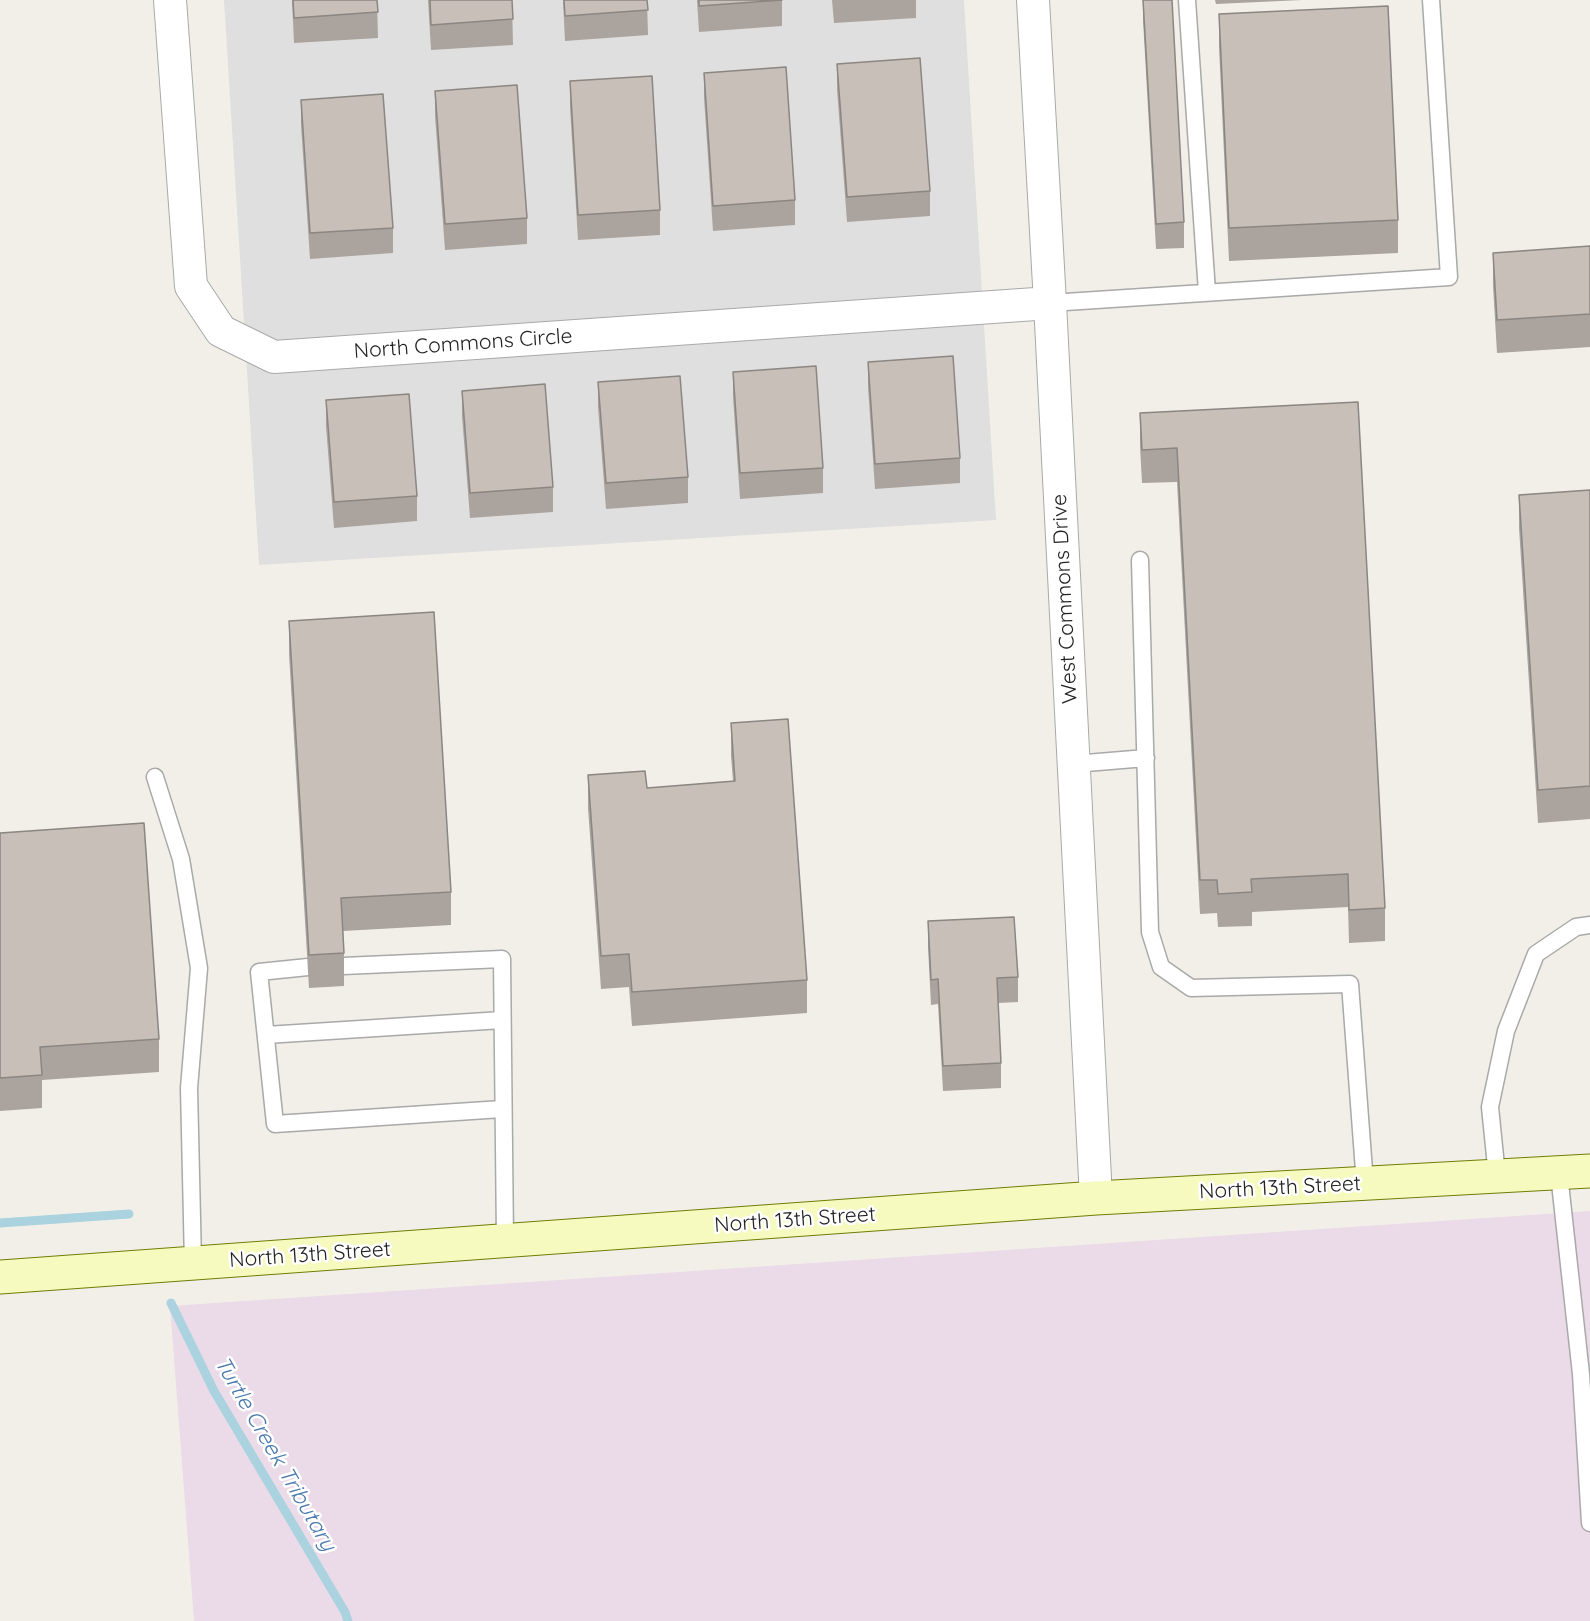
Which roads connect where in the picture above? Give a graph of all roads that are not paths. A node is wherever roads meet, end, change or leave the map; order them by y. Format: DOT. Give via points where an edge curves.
graph roads {
  1 [pos="170,0"];
  2 [pos="1033,0"];
  3 [pos="1187,0"];
  4 [pos="1431,0"];
  5 [pos="1207,292"];
  6 [pos="1050,303"];
  7 [pos="1140,560"];
  8 [pos="1146,758"];
  9 [pos="1074,764"];
  10 [pos="155,777"];
  11 [pos="1590,925"];
  12 [pos="343,966"];
  13 [pos="308,967"];
  14 [pos="502,1020"];
  15 [pos="266,1035"];
  16 [pos="502,1109"];
  17 [pos="1575,1172"];
  18 [pos="1497,1176"];
  19 [pos="1365,1184"];
  20 [pos="1096,1198"];
  21 [pos="505,1241"];
  22 [pos="193,1263"];
  23 [pos="0,1277"];
  24 [pos="1584,1347"];
  25 [pos="1590,1523"];
  1 -- 6 [label="street, North Commons Circle" via="191,286 221,332 274,357"];
  2 -- 6 [label="street, West Commons Drive"];
  3 -- 5 [label="lane"];
  4 -- 5 [label="lane" via="1449,277"];
  5 -- 6 [label="lane"];
  6 -- 9 [label="street, West Commons Drive"];
  7 -- 8 [label="lane"];
  8 -- 9 [label="lane"];
  8 -- 19 [label="lane" via="1150,932 1161,966 1191,988 1350,984"];
  9 -- 20 [label="street, West Commons Drive"];
  10 -- 22 [label="lane" via="181,859 199,968 189,1088"];
  11 -- 18 [label="lane" via="1576,927 1536,954 1506,1031 1490,1107"];
  12 -- 14 [label="lane" via="502,959"];
  13 -- 15 [label="lane" via="259,972"];
  14 -- 15 [label="lane"];
  14 -- 16 [label="lane"];
  15 -- 16 [label="lane" via="275,1124"];
  16 -- 21 [label="lane"];
  17 -- 18 [label="main road, North 13th Street"];
  17 -- 24 [label="lane"];
  18 -- 19 [label="main road, North 13th Street"];
  19 -- 20 [label="main road, North 13th Street"];
  20 -- 21 [label="main road, North 13th Street"];
  21 -- 22 [label="main road, North 13th Street"];
  22 -- 23 [label="main road, North 13th Street"];
  24 -- 25 [label="lane"];
}
